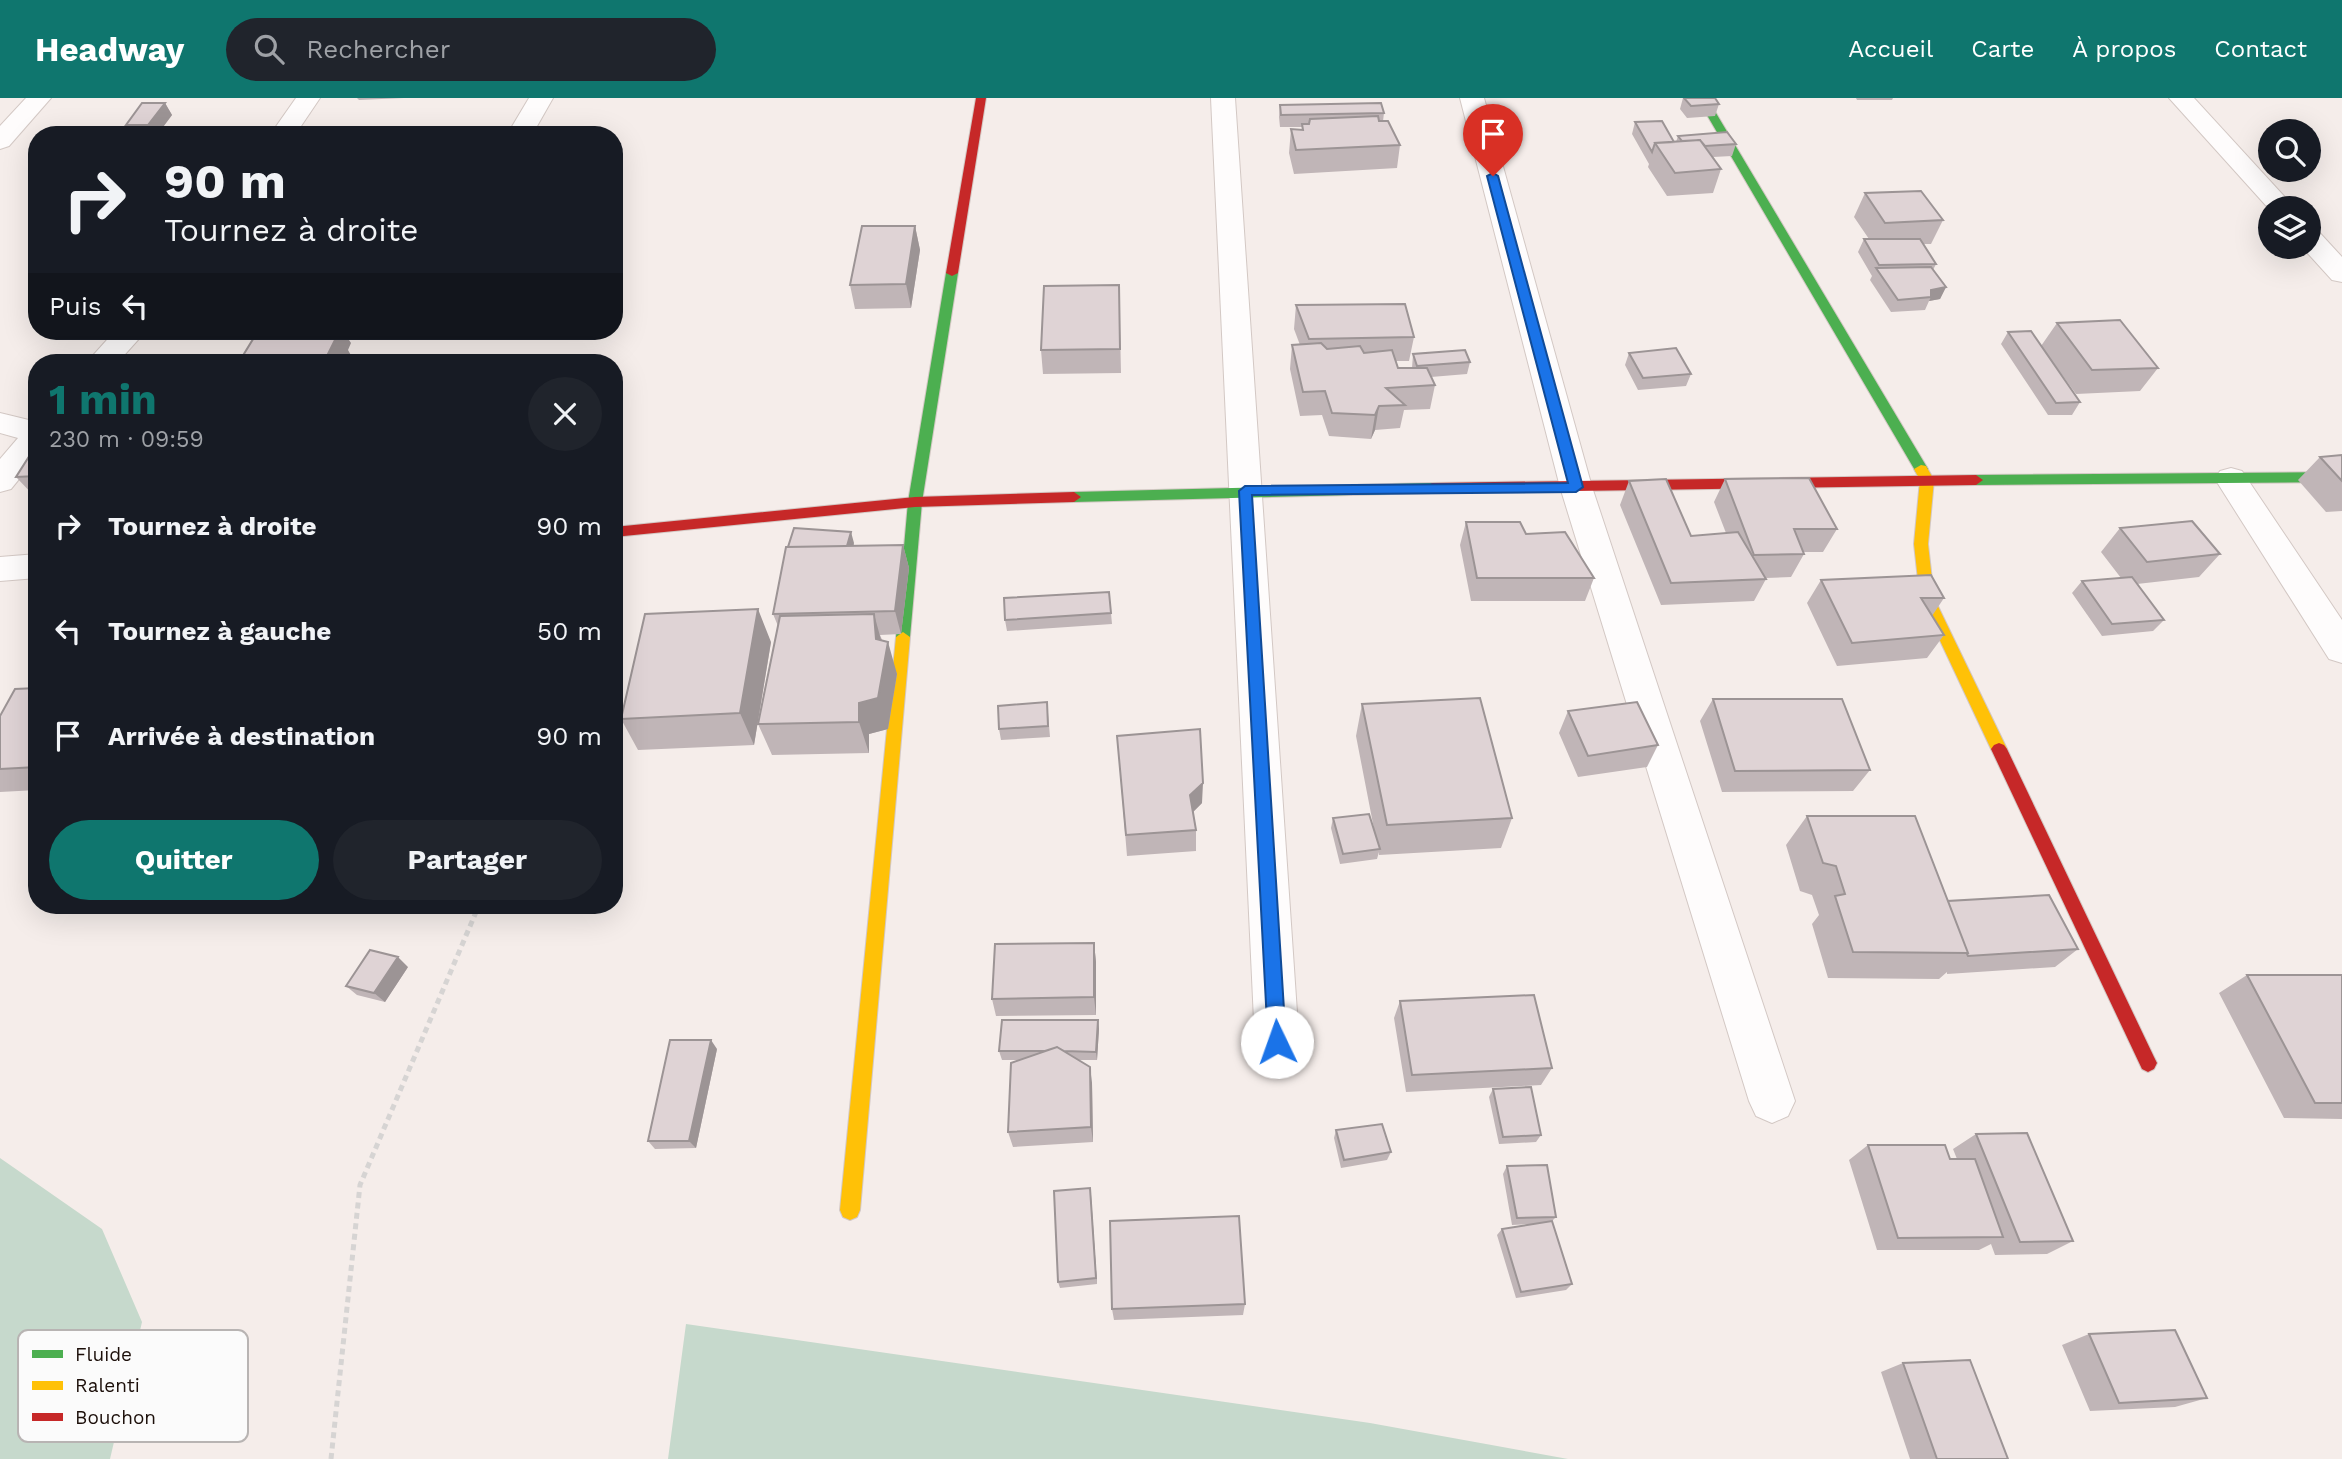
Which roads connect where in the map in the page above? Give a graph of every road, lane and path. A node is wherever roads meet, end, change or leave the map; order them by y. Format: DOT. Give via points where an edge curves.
graph roads {
  1 [pos="39,98"];
  2 [pos="308,98"];
  3 [pos="541,98"];
  4 [pos="981,98"];
  5 [pos="1223,98"];
  6 [pos="1472,98"];
  7 [pos="1702,98"];
  8 [pos="2181,98"];
  9 [pos="288,126"];
  10 [pos="524,126"];
  11 [pos="0,141"];
  12 [pos="2271,196"];
  13 [pos="2321,251"];
  14 [pos="2342,274"];
  15 [pos="123,340"];
  16 [pos="109,354"];
  17 [pos="0,423"];
  18 [pos="28,431"];
  19 [pos="28,445"];
  20 [pos="2342,477"];
  21 [pos="2231,479"];
  22 [pos="1927,480"];
  23 [pos="0,481"];
  24 [pos="1576,487"];
  25 [pos="1245,491"];
  26 [pos="915,502"];
  27 [pos="623,531"];
  28 [pos="28,567"];
  29 [pos="0,569"];
  30 [pos="2342,649"];
  31 [pos="475,914"];
  32 [pos="1277,1042"];
  33 [pos="2148,1063"];
  34 [pos="1772,1101"];
  35 [pos="850,1210"];
  36 [pos="331,1459"];
  1 -- 11 [label="street"];
  2 -- 9 [label="street"];
  3 -- 10 [label="street"];
  4 -- 26 [label="street"];
  5 -- 25 [label="street"];
  6 -- 24 [label="street"];
  7 -- 22 [label="street"];
  8 -- 12 [label="street"];
  13 -- 14 [label="street"];
  15 -- 16 [label="street"];
  17 -- 18 [label="street"];
  19 -- 23 [label="street"];
  20 -- 21 [label="street"];
  21 -- 22 [label="street"];
  21 -- 30 [label="street"];
  22 -- 24 [label="street"];
  22 -- 33 [label="street" via="1921,544 1927,598"];
  24 -- 25 [label="street"];
  24 -- 34 [label="street"];
  25 -- 26 [label="street"];
  25 -- 32 [label="street"];
  26 -- 27 [label="street"];
  26 -- 35 [label="street"];
  28 -- 29 [label="street"];
  31 -- 36 [label="path" via="360,1185"];
}
